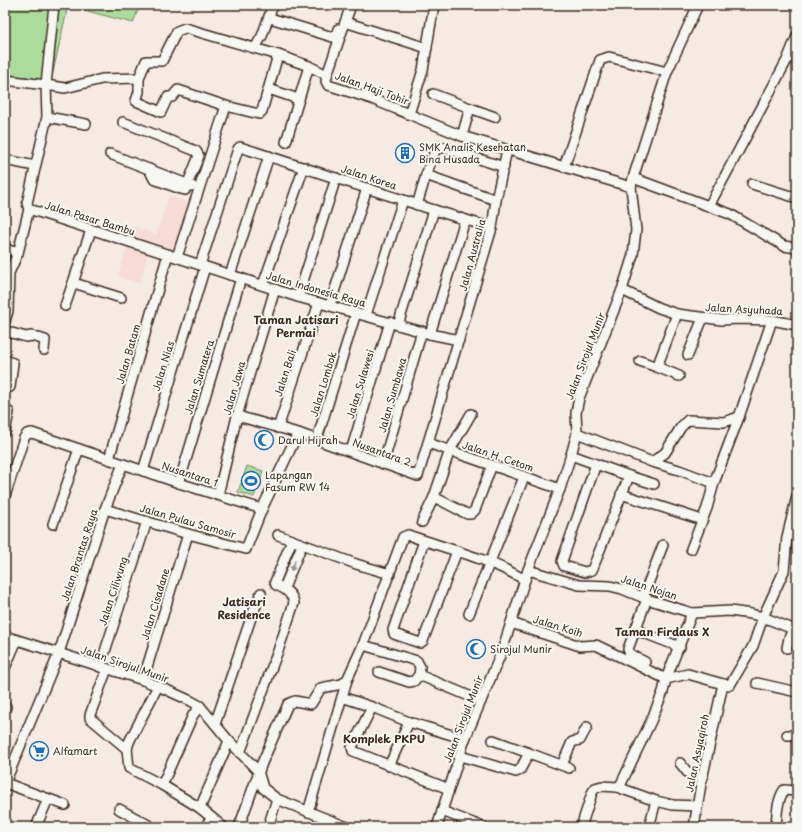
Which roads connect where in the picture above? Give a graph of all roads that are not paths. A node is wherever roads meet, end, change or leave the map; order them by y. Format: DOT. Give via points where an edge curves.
graph roads {
  1 [pos="54,5"];
  2 [pos="273,5"];
  3 [pos="346,5"];
  4 [pos="351,5"];
  5 [pos="434,5"];
  6 [pos="698,5"];
  7 [pos="270,18"];
  8 [pos="345,22"];
  9 [pos="797,36"];
  10 [pos="255,48"];
  11 [pos="427,48"];
  12 [pos="278,55"];
  13 [pos="309,66"];
  14 [pos="667,72"];
  15 [pos="327,75"];
  16 [pos="139,78"];
  17 [pos="5,80"];
  18 [pos="46,85"];
  19 [pos="269,89"];
  20 [pos="433,94"];
  21 [pos="298,99"];
  22 [pos="226,106"];
  23 [pos="470,108"];
  24 [pos="409,114"];
  25 [pos="495,116"];
  26 [pos="47,117"];
  27 [pos="122,122"];
  28 [pos="86,124"];
  29 [pos="462,136"];
  30 [pos="286,142"];
  31 [pos="239,148"];
  32 [pos="507,150"];
  33 [pos="110,154"];
  34 [pos="269,156"];
  35 [pos="5,160"];
  36 [pos="35,166"];
  37 [pos="504,167"];
  38 [pos="564,167"];
  39 [pos="304,168"];
  40 [pos="426,175"];
  41 [pos="336,178"];
  42 [pos="632,183"];
  43 [pos="188,184"];
  44 [pos="752,184"];
  45 [pos="199,188"];
  46 [pos="368,188"];
  47 [pos="797,198"];
  48 [pos="403,200"];
  49 [pos="496,200"];
  50 [pos="417,205"];
  51 [pos="708,206"];
  52 [pos="29,209"];
  53 [pos="434,210"];
  54 [pos="465,220"];
  55 [pos="492,228"];
  56 [pos="91,230"];
  57 [pos="797,248"];
  58 [pos="5,249"];
  59 [pos="18,253"];
  60 [pos="168,254"];
  61 [pos="177,257"];
  62 [pos="202,266"];
  63 [pos="7,273"];
  64 [pos="230,275"];
  65 [pos="241,278"];
  66 [pos="74,283"];
  67 [pos="263,285"];
  68 [pos="275,289"];
  69 [pos="622,290"];
  70 [pos="298,297"];
  71 [pos="121,298"];
  72 [pos="319,303"];
  73 [pos="330,305"];
  74 [pos="65,306"];
  75 [pos="356,312"];
  76 [pos="677,314"];
  77 [pos="366,315"];
  78 [pos="703,318"];
  79 [pos="772,320"];
  80 [pos="5,321"];
  81 [pos="394,323"];
  82 [pos="797,325"];
  83 [pos="5,331"];
  84 [pos="426,332"];
  85 [pos="459,340"];
  86 [pos="44,350"];
  87 [pos="688,355"];
  88 [pos="5,360"];
  89 [pos="640,361"];
  90 [pos="657,367"];
  91 [pos="679,376"];
  92 [pos="10,387"];
  93 [pos="5,409"];
  94 [pos="471,414"];
  95 [pos="237,416"];
  96 [pos="740,417"];
  97 [pos="278,428"];
  98 [pos="5,432"];
  99 [pos="298,433"];
  100 [pos="578,433"];
  101 [pos="317,439"];
  102 [pos="428,443"];
  103 [pos="78,449"];
  104 [pos="450,450"];
  105 [pos="351,452"];
  106 [pos="571,455"];
  107 [pos="109,459"];
  108 [pos="652,462"];
  109 [pos="123,464"];
  110 [pos="383,464"];
  111 [pos="596,464"];
  112 [pos="492,465"];
  113 [pos="143,471"];
  114 [pos="629,476"];
  115 [pos="524,477"];
  116 [pos="179,483"];
  117 [pos="714,483"];
  118 [pos="654,484"];
  119 [pos="560,489"];
  120 [pos="621,494"];
  121 [pos="218,495"];
  122 [pos="5,496"];
  123 [pos="797,496"];
  124 [pos="434,497"];
  125 [pos="105,509"];
  126 [pos="262,509"];
  127 [pos="696,518"];
  128 [pos="147,521"];
  129 [pos="422,522"];
  130 [pos="53,524"];
  131 [pos="188,534"];
  132 [pos="278,535"];
  133 [pos="292,540"];
  134 [pos="424,541"];
  135 [pos="302,545"];
  136 [pos="663,545"];
  137 [pos="691,549"];
  138 [pos="457,551"];
  139 [pos="490,563"];
  140 [pos="528,570"];
  141 [pos="390,574"];
  142 [pos="525,580"];
  143 [pos="284,588"];
  144 [pos="261,593"];
  145 [pos="645,598"];
  146 [pos="692,613"];
  147 [pos="468,614"];
  148 [pos="763,617"];
  149 [pos="511,623"];
  150 [pos="636,630"];
  151 [pos="795,630"];
  152 [pos="5,636"];
  153 [pos="17,640"];
  154 [pos="363,645"];
  155 [pos="680,647"];
  156 [pos="787,648"];
  157 [pos="59,653"];
  158 [pos="5,668"];
  159 [pos="104,668"];
  160 [pos="379,672"];
  161 [pos="419,675"];
  162 [pos="668,675"];
  163 [pos="142,680"];
  164 [pos="347,680"];
  165 [pos="757,683"];
  166 [pos="723,684"];
  167 [pos="158,686"];
  168 [pos="797,692"];
  169 [pos="342,697"];
  170 [pos="480,701"];
  171 [pos="200,706"];
  172 [pos="372,707"];
  173 [pos="409,722"];
  174 [pos="215,724"];
  175 [pos="587,727"];
  176 [pos="787,735"];
  177 [pos="797,735"];
  178 [pos="466,738"];
  179 [pos="494,740"];
  180 [pos="229,741"];
  181 [pos="127,749"];
  182 [pos="240,753"];
  183 [pos="529,753"];
  184 [pos="460,756"];
  185 [pos="680,763"];
  186 [pos="389,766"];
  187 [pos="258,771"];
  188 [pos="703,777"];
  189 [pos="5,783"];
  190 [pos="162,785"];
  191 [pos="617,787"];
  192 [pos="449,789"];
  193 [pos="797,791"];
  194 [pos="48,799"];
  195 [pos="277,799"];
  196 [pos="656,801"];
  197 [pos="65,805"];
  198 [pos="697,806"];
  199 [pos="200,808"];
  200 [pos="119,809"];
  201 [pos="442,811"];
  202 [pos="308,812"];
  203 [pos="212,819"];
  204 [pos="36,827"];
  205 [pos="152,827"];
  206 [pos="204,827"];
  207 [pos="223,827"];
  208 [pos="239,827"];
  209 [pos="268,827"];
  210 [pos="347,827"];
  211 [pos="437,827"];
  212 [pos="483,827"];
  213 [pos="581,827"];
  214 [pos="649,827"];
  215 [pos="694,827"];
  216 [pos="776,827"];
  1 -- 18 [label="street, Jalan Pasar Bambu"];
  2 -- 7 [label="street"];
  3 -- 7 [label="street" via="336,38"];
  4 -- 8 [label="street"];
  5 -- 11 [label="street"];
  6 -- 14 [label="street, Jalan Sirojul Munir"];
  7 -- 10 [label="street"];
  8 -- 11 [label="street"];
  8 -- 15 [label="street"];
  9 -- 51 [label="street" via="787,60"];
  10 -- 12 [label="street, Jalan Haji Tohir"];
  10 -- 16 [label="street, Jalan Haji Tohir" via="187,28 181,29 177,31 162,61 147,60"];
  11 -- 24 [label="street"];
  12 -- 13 [label="street, Jalan Haji Tohir"];
  12 -- 19 [label="street"];
  13 -- 15 [label="street, Jalan Haji Tohir"];
  13 -- 21 [label="street"];
  14 -- 38 [label="street" via="609,57 600,60"];
  14 -- 42 [label="street, Jalan Sirojul Munir"];
  15 -- 24 [label="street, Jalan Haji Tohir" via="328,84"];
  16 -- 18 [label="street" via="102,79 65,88"];
  16 -- 22 [label="street" via="136,100 161,112 168,97 172,97 176,90"];
  17 -- 18 [label="street"];
  18 -- 26 [label="street, Jalan Pasar Bambu"];
  19 -- 21 [label="street"];
  19 -- 22 [label="street" via="259,114"];
  20 -- 23 [label="street"];
  21 -- 30 [label="street"];
  22 -- 45 [label="street"];
  23 -- 25 [label="street"];
  23 -- 29 [label="street"];
  24 -- 29 [label="street, Jalan Haji Tohir"];
  26 -- 28 [label="street"];
  26 -- 36 [label="street, Jalan Pasar Bambu"];
  27 -- 43 [label="street" via="196,151 199,156"];
  29 -- 32 [label="street, Jalan Haji Tohir"];
  31 -- 34 [label="street, Jalan Korea"];
  31 -- 62 [label="street, Jalan Nias"];
  32 -- 37 [label="street, Jalan Australia"];
  32 -- 38 [label="street, Jalan Haji Tohir"];
  33 -- 43 [label="street" via="149,169 154,179 185,190"];
  34 -- 39 [label="street, Jalan Korea"];
  34 -- 64 [label="street"];
  35 -- 36 [label="street"];
  36 -- 52 [label="street, Jalan Pasar Bambu" via="26,203"];
  37 -- 40 [label="street" via="439,147 434,151"];
  37 -- 49 [label="street, Jalan Australia"];
  38 -- 42 [label="street, Jalan Haji Tohir"];
  39 -- 41 [label="street, Jalan Korea"];
  39 -- 67 [label="street"];
  40 -- 49 [label="street"];
  40 -- 50 [label="street"];
  41 -- 46 [label="street, Jalan Korea"];
  41 -- 70 [label="street"];
  42 -- 51 [label="street, Jalan Haji Tohir"];
  42 -- 69 [label="street, Jalan Sirojul Munir" via="636,230 633,255"];
  43 -- 45 [label="street"];
  44 -- 47 [label="street"];
  45 -- 61 [label="street"];
  46 -- 48 [label="street, Jalan Korea"];
  46 -- 73 [label="street"];
  48 -- 50 [label="street, Jalan Korea"];
  48 -- 77 [label="street"];
  49 -- 55 [label="street, Jalan Australia"];
  50 -- 53 [label="street, Jalan Korea"];
  51 -- 57 [label="street, Jalan Haji Tohir" via="730,214 784,246"];
  52 -- 56 [label="street, Jalan Pasar Bambu"];
  52 -- 59 [label="street"];
  53 -- 54 [label="street, Jalan Korea"];
  53 -- 81 [label="street, Jalan Sulawesi"];
  54 -- 55 [label="street, Jalan Korea"];
  54 -- 84 [label="street, Jalan Sumbawa"];
  55 -- 85 [label="street, Jalan Australia"];
  56 -- 60 [label="street, Jalan Pasar Bambu"];
  56 -- 66 [label="street"];
  58 -- 59 [label="street"];
  59 -- 63 [label="street"];
  60 -- 61 [label="street, Jalan Indonesia Raya"];
  60 -- 107 [label="street, Jalan Batam"];
  61 -- 62 [label="street, Jalan Indonesia Raya"];
  62 -- 64 [label="street, Jalan Indonesia Raya"];
  62 -- 113 [label="street, Jalan Nias"];
  63 -- 80 [label="street" via="8,311"];
  64 -- 65 [label="street, Jalan Indonesia Raya"];
  65 -- 67 [label="street, Jalan Indonesia Raya"];
  65 -- 116 [label="street, Jalan Sumatera"];
  66 -- 71 [label="street"];
  66 -- 74 [label="street"];
  67 -- 68 [label="street, Jalan Indonesia Raya"];
  68 -- 70 [label="street, Jalan Indonesia Raya"];
  68 -- 95 [label="street, Jalan Jawa"];
  69 -- 76 [label="street, Jalan Asyuhada"];
  69 -- 100 [label="street, Jalan Sirojul Munir" via="579,398 576,413"];
  70 -- 72 [label="street, Jalan Indonesia Raya"];
  72 -- 73 [label="street, Jalan Indonesia Raya"];
  72 -- 97 [label="street, Jalan Bali"];
  73 -- 75 [label="street, Jalan Indonesia Raya"];
  75 -- 77 [label="street, Jalan Indonesia Raya"];
  75 -- 101 [label="street, Jalan Lombok"];
  76 -- 78 [label="street, Jalan Asyuhada"];
  76 -- 90 [label="street"];
  77 -- 81 [label="street, Jalan Indonesia Raya"];
  78 -- 79 [label="street, Jalan Asyuhada"];
  78 -- 87 [label="street"];
  79 -- 82 [label="street, Jalan Asyuhada"];
  79 -- 96 [label="street"];
  81 -- 84 [label="street, Jalan Indonesia Raya"];
  81 -- 105 [label="street, Jalan Sulawesi"];
  83 -- 86 [label="street" via="45,340"];
  84 -- 85 [label="street, Jalan Indonesia Raya"];
  84 -- 110 [label="street, Jalan Sumbawa"];
  85 -- 102 [label="street, Jalan Australia"];
  88 -- 92 [label="street" via="13,363"];
  89 -- 90 [label="street"];
  90 -- 91 [label="street"];
  93 -- 98 [label="street" via="9,412"];
  94 -- 104 [label="street"];
  95 -- 97 [label="street, Nusantara 2"];
  95 -- 121 [label="street, Jalan Jawa"];
  96 -- 108 [label="street" via="724,422 688,420 665,454"];
  96 -- 117 [label="street"];
  97 -- 99 [label="street, Nusantara 2"];
  99 -- 101 [label="street, Nusantara 2"];
  99 -- 126 [label="street"];
  100 -- 106 [label="street, Jalan Sirojul Munir"];
  100 -- 108 [label="street"];
  101 -- 105 [label="street, Nusantara 2"];
  102 -- 104 [label="street, Jalan H. Cetom"];
  102 -- 110 [label="street, Nusantara 2" via="418,476"];
  103 -- 107 [label="street, Nusantara 1"];
  103 -- 122 [label="street, Nusantara 1" via="32,433 27,434"];
  103 -- 130 [label="street"];
  104 -- 112 [label="street, Jalan H. Cetom"];
  104 -- 124 [label="street"];
  105 -- 110 [label="street, Nusantara 2"];
  106 -- 111 [label="street"];
  106 -- 119 [label="street, Jalan Sirojul Munir"];
  107 -- 109 [label="street, Nusantara 1"];
  108 -- 117 [label="street"];
  109 -- 113 [label="street, Nusantara 1"];
  109 -- 125 [label="street, Jalan Brantas Raya"];
  111 -- 114 [label="street"];
  111 -- 120 [label="street" via="562,561 564,566 585,572 592,570"];
  112 -- 115 [label="street, Jalan H. Cetom"];
  112 -- 124 [label="street" via="472,514 467,514"];
  113 -- 116 [label="street, Nusantara 1"];
  114 -- 118 [label="street"];
  114 -- 120 [label="street"];
  115 -- 119 [label="street, Jalan H. Cetom"];
  115 -- 139 [label="street"];
  116 -- 121 [label="street, Nusantara 1"];
  117 -- 137 [label="street"];
  119 -- 140 [label="street, Jalan Sirojul Munir"];
  120 -- 127 [label="street"];
  121 -- 126 [label="street, Nusantara 1"];
  123 -- 148 [label="street" via="787,537 784,571"];
  124 -- 129 [label="street"];
  125 -- 128 [label="street, Jalan Pulau Samosir"];
  125 -- 157 [label="street, Jalan Brantas Raya"];
  126 -- 131 [label="street, Jalan Pulau Samosir" via="246,549"];
  128 -- 131 [label="street, Jalan Pulau Samosir"];
  128 -- 159 [label="street, Jalan Ciliwung"];
  131 -- 163 [label="street, Jalan Cisadane"];
  132 -- 133 [label="street"];
  133 -- 135 [label="street"];
  133 -- 143 [label="street" via="275,582"];
  134 -- 138 [label="street"];
  134 -- 138 [label="street" via="393,630 394,634 420,643 424,641"];
  134 -- 141 [label="street" via="408,535 402,539"];
  135 -- 141 [label="street"];
  135 -- 143 [label="street, one-way"];
  136 -- 145 [label="street"];
  138 -- 139 [label="street"];
  139 -- 142 [label="street"];
  139 -- 147 [label="street"];
  140 -- 142 [label="street, Jalan Sirojul Munir"];
  140 -- 145 [label="street, Jalan Nojan" via="579,585 610,586"];
  141 -- 154 [label="street"];
  142 -- 149 [label="street, Jalan Sirojul Munir"];
  143 -- 182 [label="street" via="294,603"];
  144 -- 174 [label="street"];
  145 -- 146 [label="street, Jalan Nojan"];
  145 -- 150 [label="street"];
  146 -- 148 [label="street, Jalan Nojan" via="730,611"];
  146 -- 155 [label="street"];
  148 -- 151 [label="street, Jalan Nojan"];
  148 -- 166 [label="street" via="753,646 734,680 730,685"];
  149 -- 162 [label="street, Jalan Koih" via="580,646 596,645"];
  149 -- 170 [label="street, Jalan Sirojul Munir"];
  150 -- 155 [label="street"];
  150 -- 162 [label="street" via="628,650 630,654"];
  151 -- 156 [label="street" via="789,638"];
  152 -- 153 [label="street, Jalan Sirojul Munir"];
  153 -- 157 [label="street, Jalan Sirojul Munir"];
  153 -- 158 [label="street"];
  154 -- 161 [label="street" via="417,661 420,667"];
  154 -- 164 [label="street"];
  155 -- 162 [label="street"];
  157 -- 159 [label="street, Jalan Sirojul Munir"];
  157 -- 189 [label="street, Jalan Brantas Raya"];
  159 -- 163 [label="street, Jalan Sirojul Munir"];
  159 -- 181 [label="street, Jalan Ciliwung" via="90,718"];
  160 -- 161 [label="street" via="409,682 414,682"];
  161 -- 170 [label="street"];
  162 -- 166 [label="street" via="688,674"];
  162 -- 191 [label="street" via="651,721"];
  163 -- 167 [label="street, Jalan Sirojul Munir"];
  164 -- 169 [label="street"];
  164 -- 187 [label="street" via="342,684 321,688 311,704 288,704"];
  165 -- 168 [label="street"];
  166 -- 188 [label="street, Jalan Asyaqiroh"];
  167 -- 171 [label="street, Jalan Sirojul Munir"];
  167 -- 181 [label="street"];
  169 -- 172 [label="street"];
  169 -- 202 [label="street"];
  170 -- 178 [label="street, Jalan Sirojul Munir"];
  171 -- 174 [label="street, Jalan Sirojul Munir"];
  171 -- 190 [label="street" via="193,715"];
  172 -- 173 [label="street"];
  172 -- 186 [label="street" via="352,747 353,751"];
  173 -- 178 [label="street"];
  173 -- 186 [label="street"];
  174 -- 180 [label="street, Jalan Sirojul Munir"];
  175 -- 183 [label="street" via="580,740 572,742 565,767"];
  176 -- 177 [label="street"];
  178 -- 184 [label="street, Jalan Sirojul Munir"];
  179 -- 183 [label="street"];
  180 -- 182 [label="street, Jalan Sirojul Munir"];
  180 -- 199 [label="street"];
  181 -- 190 [label="street" via="130,770"];
  182 -- 187 [label="street, Jalan Sirojul Munir"];
  183 -- 184 [label="street" via="520,770 516,772"];
  184 -- 192 [label="street, Jalan Sirojul Munir"];
  185 -- 188 [label="street" via="688,773"];
  186 -- 192 [label="street"];
  187 -- 195 [label="street, Jalan Sirojul Munir" via="263,788"];
  187 -- 208 [label="street"];
  188 -- 198 [label="street, Jalan Asyaqiroh"];
  189 -- 194 [label="street"];
  190 -- 199 [label="street"];
  191 -- 196 [label="street"];
  191 -- 213 [label="street" via="595,788"];
  192 -- 201 [label="street, Jalan Sirojul Munir"];
  193 -- 216 [label="street" via="784,790 778,804"];
  194 -- 197 [label="street"];
  194 -- 204 [label="street"];
  195 -- 202 [label="street, Jalan Sirojul Munir"];
  195 -- 209 [label="street"];
  196 -- 198 [label="street"];
  196 -- 214 [label="street"];
  198 -- 215 [label="street, Jalan Asyaqiroh"];
  199 -- 203 [label="street"];
  200 -- 205 [label="street"];
  201 -- 211 [label="street, Jalan Sirojul Munir"];
  201 -- 212 [label="street"];
  202 -- 210 [label="street, Jalan Sirojul Munir"];
  203 -- 206 [label="street"];
  203 -- 207 [label="street"];
}
